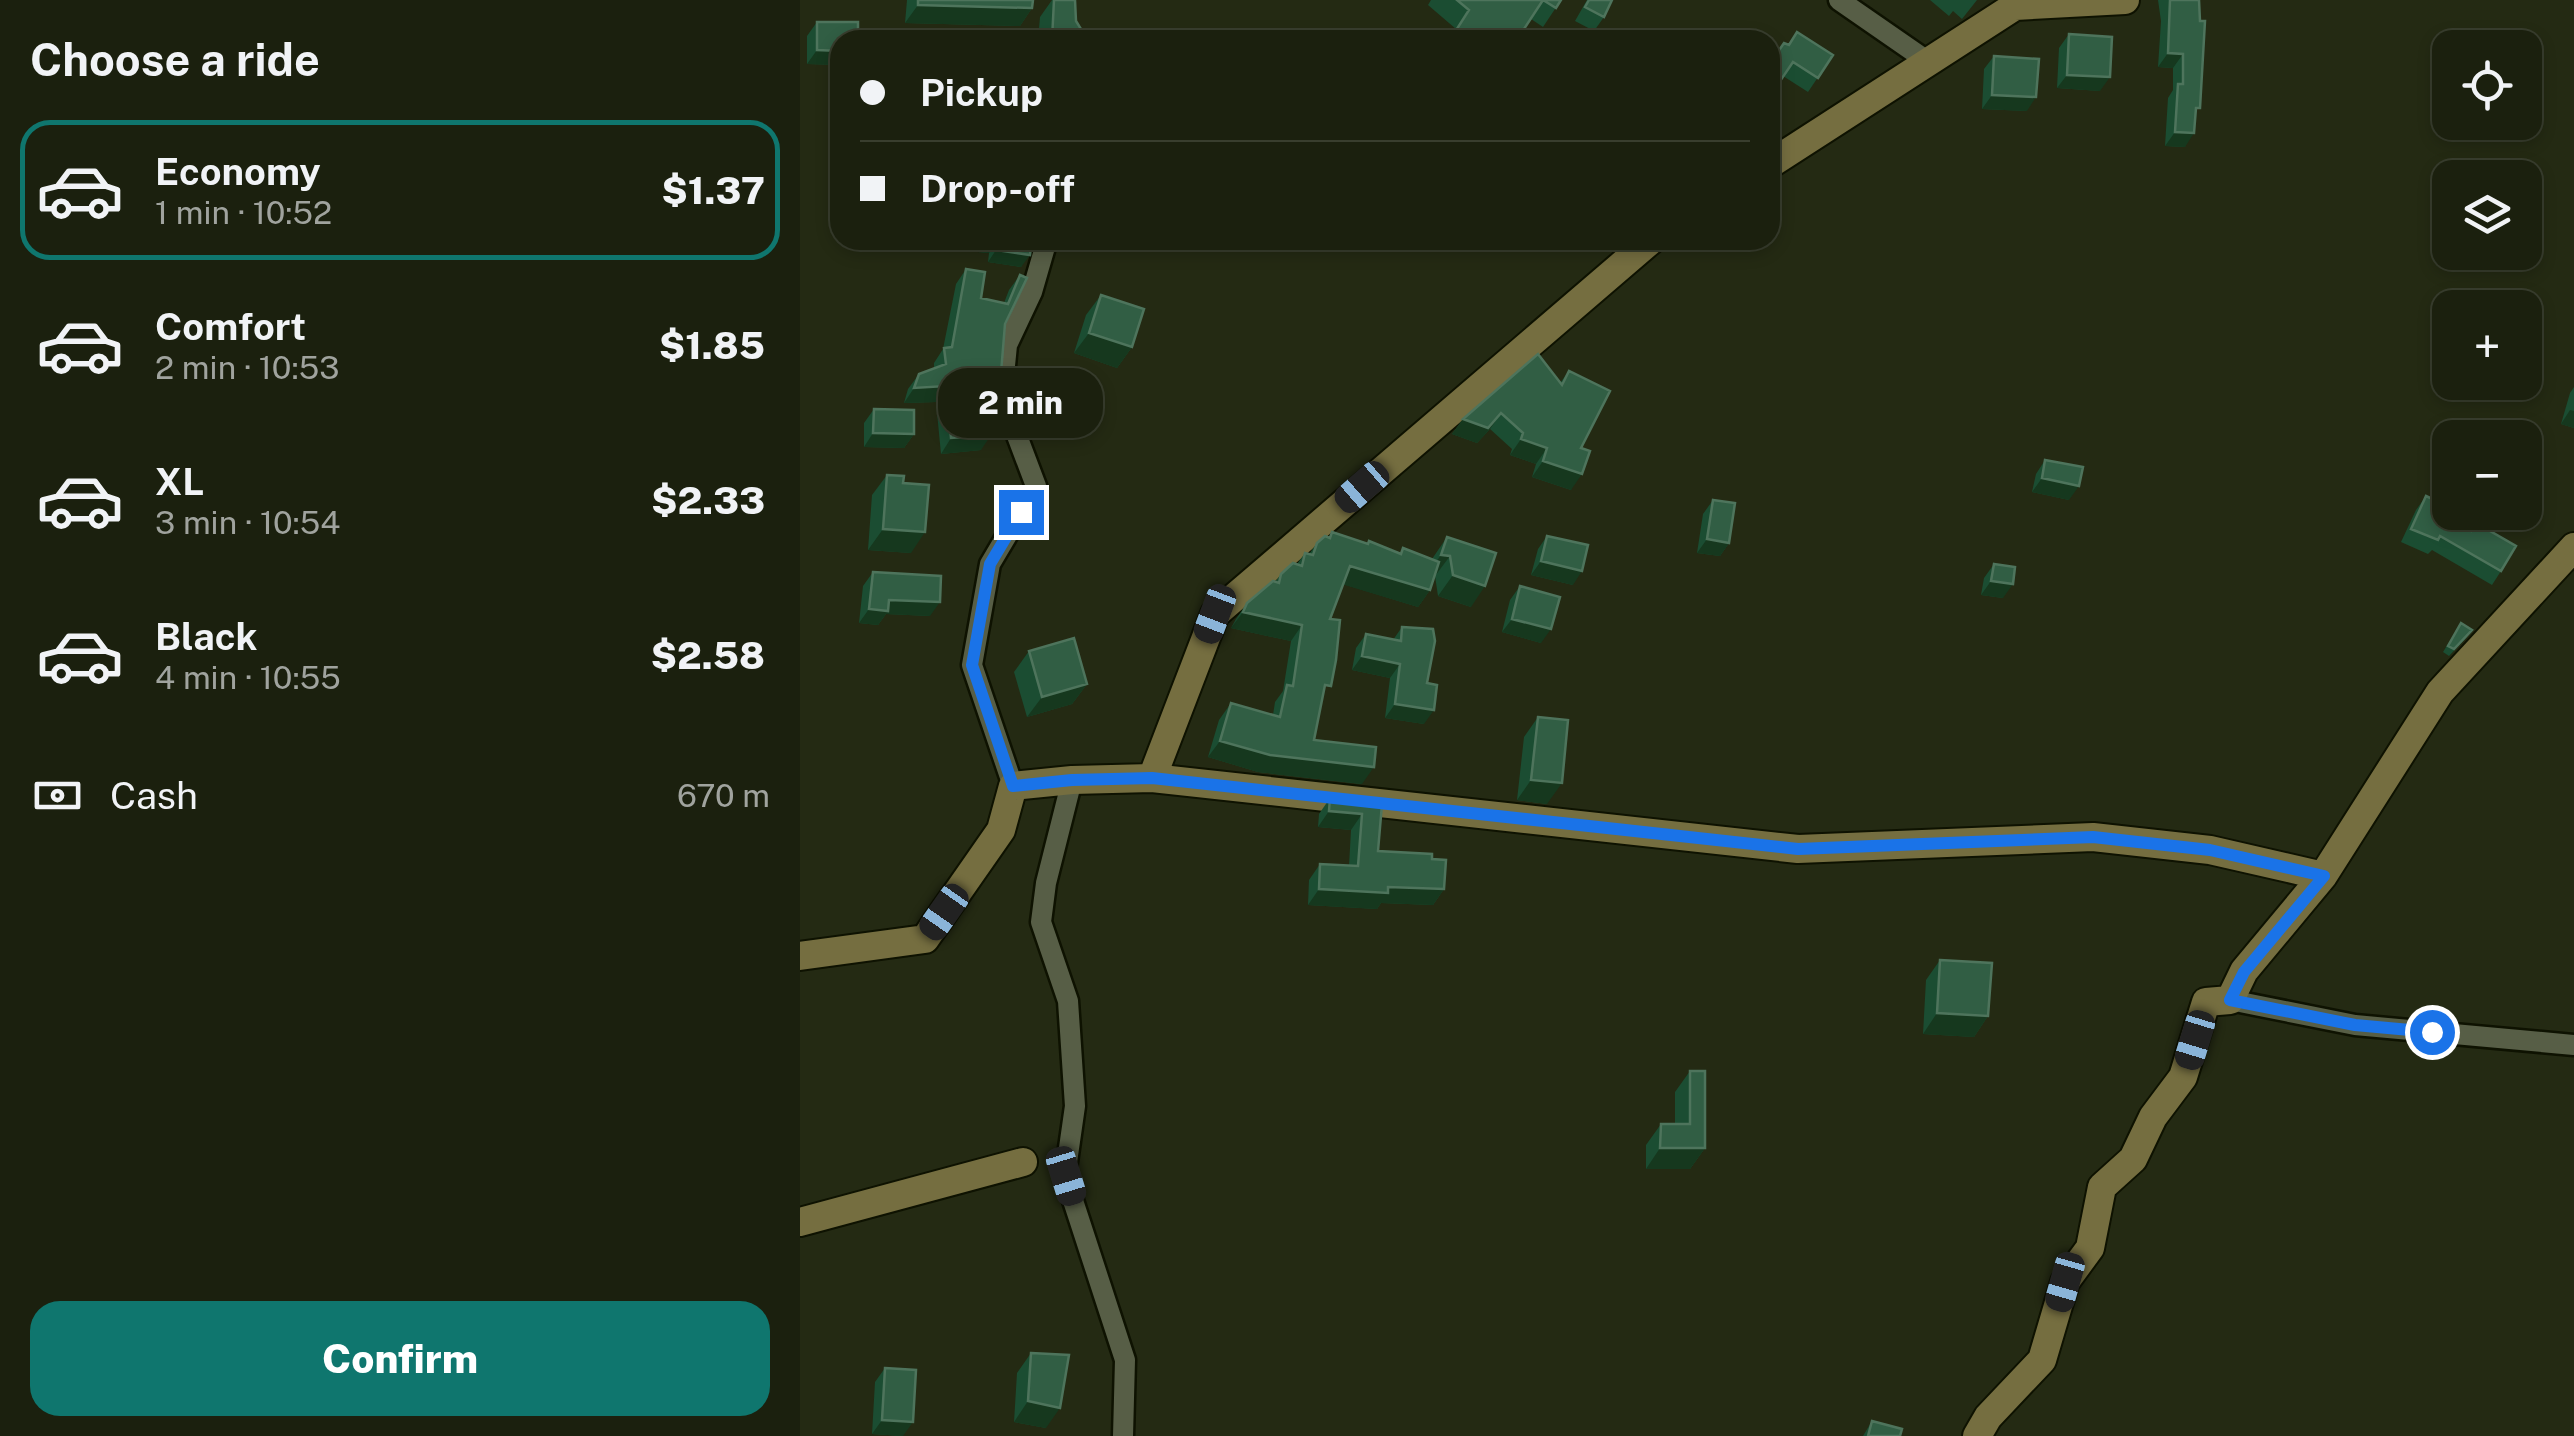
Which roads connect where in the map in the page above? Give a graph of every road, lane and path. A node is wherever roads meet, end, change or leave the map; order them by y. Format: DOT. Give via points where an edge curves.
graph roads {
  1 [pos="1839,0"];
  2 [pos="2126,0"];
  3 [pos="1930,63"];
  4 [pos="1780,158"];
  5 [pos="1044,250"];
  6 [pos="1639,250"];
  7 [pos="2574,547"];
  8 [pos="1152,778"];
  9 [pos="1060,781"];
  10 [pos="1013,786"];
  11 [pos="2324,876"];
  12 [pos="800,956"];
  13 [pos="2230,1000"];
  14 [pos="2574,1045"];
  15 [pos="1023,1162"];
  16 [pos="800,1222"];
  17 [pos="1123,1436"];
  18 [pos="1977,1436"];
  1 -- 3 [label="street"];
  2 -- 3 [label="street" via="2015,6"];
  3 -- 4 [label="street"];
  5 -- 10 [label="street" via="1007,345 1002,396 1036,486 990,564 972,665"];
  6 -- 8 [label="street" via="1215,614"];
  7 -- 11 [label="street" via="2440,692"];
  8 -- 9 [label="street"];
  8 -- 11 [label="street" via="1798,849 2093,837 2210,850"];
  9 -- 10 [label="street"];
  9 -- 17 [label="street" via="1041,922 1068,1001 1075,1106 1066,1176 1125,1360"];
  10 -- 12 [label="street" via="1002,830 924,939"];
  11 -- 13 [label="street" via="2244,972"];
  13 -- 14 [label="street" via="2355,1025"];
  13 -- 18 [label="street" via="2206,1002 2183,1077 2133,1158 2102,1187 2090,1248 2065,1282 2042,1360"];
  15 -- 16 [label="street"];
}
